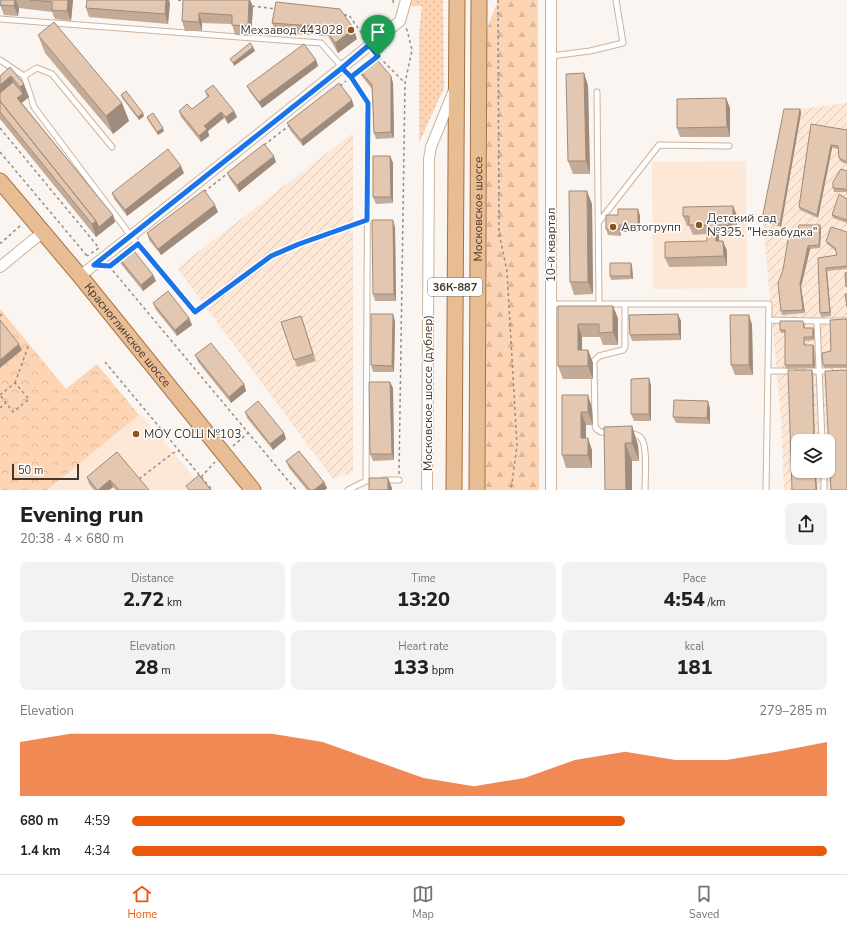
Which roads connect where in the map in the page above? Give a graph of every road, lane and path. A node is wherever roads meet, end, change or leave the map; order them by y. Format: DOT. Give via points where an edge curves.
graph roads {
  1 [pos="178,0"];
  2 [pos="394,0"];
  3 [pos="406,0"];
  4 [pos="457,0"];
  5 [pos="479,0"];
  6 [pos="498,0"];
  7 [pos="551,0"];
  8 [pos="616,0"];
  9 [pos="186,1"];
  10 [pos="248,6"];
  11 [pos="279,9"];
  12 [pos="341,14"];
  13 [pos="0,19"];
  14 [pos="400,21"];
  15 [pos="369,45"];
  16 [pos="551,56"];
  17 [pos="0,60"];
  18 [pos="342,68"];
  19 [pos="24,76"];
  20 [pos="351,77"];
  21 [pos="405,83"];
  22 [pos="456,84"];
  23 [pos="338,87"];
  24 [pos="597,92"];
  25 [pos="294,121"];
  26 [pos="0,128"];
  27 [pos="263,146"];
  28 [pos="729,146"];
  29 [pos="112,147"];
  30 [pos="0,152"];
  31 [pos="232,170"];
  32 [pos="0,181"];
  33 [pos="200,195"];
  34 [pos="367,220"];
  35 [pos="598,222"];
  36 [pos="43,232"];
  37 [pos="132,236"];
  38 [pos="88,256"];
  39 [pos="121,257"];
  40 [pos="94,265"];
  41 [pos="110,266"];
  42 [pos="0,267"];
  43 [pos="80,276"];
  44 [pos="551,304"];
  45 [pos="599,304"];
  46 [pos="625,304"];
  47 [pos="3,313"];
  48 [pos="0,316"];
  49 [pos="769,320"];
  50 [pos="817,321"];
  51 [pos="847,321"];
  52 [pos="29,344"];
  53 [pos="105,362"];
  54 [pos="768,371"];
  55 [pos="833,371"];
  56 [pos="819,372"];
  57 [pos="15,383"];
  58 [pos="0,395"];
  59 [pos="6,403"];
  60 [pos="0,408"];
  61 [pos="614,434"];
  62 [pos="620,434"];
  63 [pos="822,434"];
  64 [pos="180,452"];
  65 [pos="824,478"];
  66 [pos="137,480"];
  67 [pos="366,480"];
  68 [pos="373,480"];
  69 [pos="379,480"];
  70 [pos="399,480"];
  71 [pos="212,490"];
  72 [pos="254,490"];
  73 [pos="296,490"];
  74 [pos="348,490"];
  75 [pos="427,490"];
  76 [pos="454,490"];
  77 [pos="477,490"];
  78 [pos="511,490"];
  79 [pos="551,490"];
  80 [pos="645,490"];
  81 [pos="766,490"];
  82 [pos="824,490"];
  1 -- 9 [label="path"];
  2 -- 14 [label="path" via="395,15"];
  3 -- 14 [label="street"];
  4 -- 22 [label="main road, Московское шоссе / 36К-887"];
  5 -- 77 [label="main road, Московское шоссе / 36К-887"];
  6 -- 78 [label="path" via="499,233 507,271 517,446"];
  7 -- 16 [label="street, 10-й квартал"];
  8 -- 16 [label="lane" via="624,43"];
  10 -- 11 [label="path"];
  12 -- 15 [label="path" via="349,15"];
  13 -- 18 [label="lane" via="321,43"];
  14 -- 15 [label="street"];
  14 -- 21 [label="path" via="407,30 412,50"];
  15 -- 18 [label="street"];
  15 -- 21 [label="path"];
  16 -- 44 [label="street, 10-й квартал"];
  17 -- 19 [label="lane"];
  18 -- 20 [label="lane"];
  18 -- 37 [label="street"];
  19 -- 29 [label="lane" via="37,68 52,74"];
  19 -- 37 [label="lane" via="34,107"];
  20 -- 23 [label="path"];
  20 -- 34 [label="lane" via="368,103"];
  21 -- 70 [label="path"];
  22 -- 75 [label="street, Московское шоссе (дублер)" via="431,147 429,159"];
  22 -- 76 [label="main road, Московское шоссе / 36К-887"];
  24 -- 35 [label="lane"];
  25 -- 27 [label="path"];
  26 -- 38 [label="path" via="99,248"];
  28 -- 35 [label="lane" via="659,145"];
  30 -- 38 [label="path"];
  31 -- 33 [label="path"];
  32 -- 36 [label="main road, Красноглинское шоссе"];
  34 -- 37 [label="lane" via="271,256 195,312"];
  34 -- 67 [label="lane"];
  35 -- 45 [label="lane"];
  36 -- 42 [label="street"];
  36 -- 43 [label="main road, Красноглинское шоссе"];
  37 -- 40 [label="street"];
  38 -- 40 [label="path"];
  39 -- 41 [label="path"];
  40 -- 41 [label="path"];
  40 -- 43 [label="street"];
  41 -- 73 [label="path"];
  43 -- 72 [label="main road, Красноглинское шоссе"];
  44 -- 45 [label="lane"];
  44 -- 79 [label="street, 10-й квартал"];
  45 -- 46 [label="lane"];
  46 -- 49 [label="lane" via="769,304"];
  46 -- 61 [label="lane" via="625,347 623,350 599,356 594,361 596,428 599,432"];
  47 -- 48 [label="path"];
  49 -- 50 [label="lane"];
  49 -- 54 [label="lane"];
  50 -- 51 [label="lane"];
  50 -- 56 [label="lane"];
  52 -- 57 [label="path"];
  53 -- 64 [label="path"];
  54 -- 56 [label="lane"];
  54 -- 81 [label="lane"];
  55 -- 56 [label="lane"];
  56 -- 63 [label="lane"];
  57 -- 58 [label="path"];
  57 -- 59 [label="path" via="29,399 13,412"];
  58 -- 59 [label="path"];
  59 -- 60 [label="path"];
  62 -- 80 [label="lane" via="634,434 644,442"];
  64 -- 66 [label="path" via="173,453"];
  64 -- 71 [label="path"];
  65 -- 82 [label="lane"];
  67 -- 68 [label="lane"];
  67 -- 74 [label="lane"];
  69 -- 70 [label="lane"];
}
